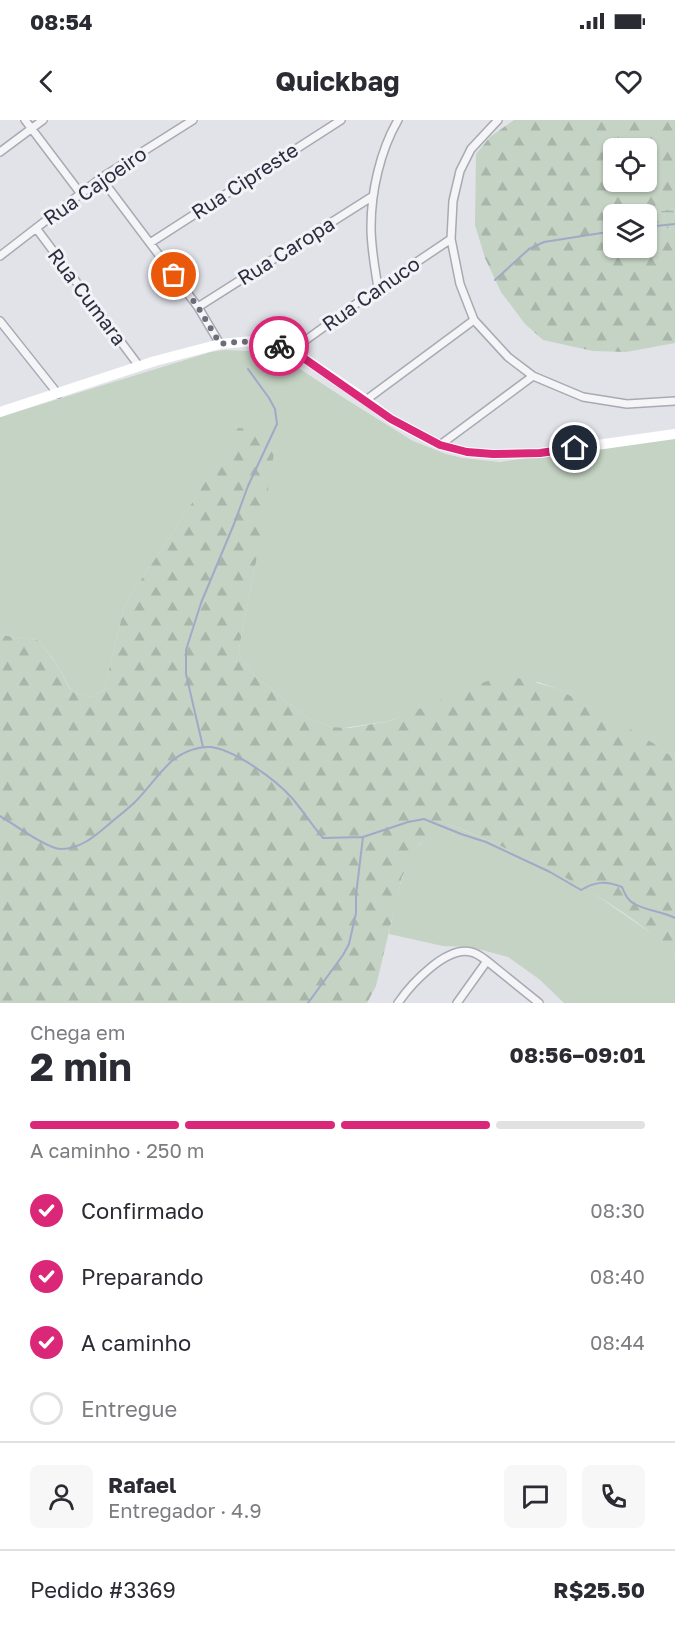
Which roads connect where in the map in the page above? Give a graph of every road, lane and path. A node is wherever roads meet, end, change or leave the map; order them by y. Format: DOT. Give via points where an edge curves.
graph roads {
  1 [pos="25,120"];
  2 [pos="43,120"];
  3 [pos="193,120"];
  4 [pos="341,120"];
  5 [pos="398,120"];
  6 [pos="498,120"];
  7 [pos="31,128"];
  8 [pos="0,152"];
  9 [pos="101,178"];
  10 [pos="81,194"];
  11 [pos="373,196"];
  12 [pos="36,228"];
  13 [pos="452,239"];
  14 [pos="150,243"];
  15 [pos="0,256"];
  16 [pos="378,288"];
  17 [pos="198,307"];
  18 [pos="474,320"];
  19 [pos="0,321"];
  20 [pos="220,344"];
  21 [pos="292,350"];
  22 [pos="139,366"];
  23 [pos="533,376"];
  24 [pos="58,394"];
  25 [pos="366,400"];
  26 [pos="675,402"];
  27 [pos="0,412"];
  28 [pos="675,434"];
  29 [pos="440,445"];
  30 [pos="487,961"];
  31 [pos="398,1003"];
  32 [pos="457,1003"];
  33 [pos="539,1003"];
  1 -- 7 [label="street"];
  2 -- 7 [label="street"];
  3 -- 9 [label="street, Rua Cajoeiro"];
  4 -- 14 [label="street, Rua Cipreste"];
  5 -- 11 [label="street" via="382,159"];
  6 -- 13 [label="street" via="471,149 460,171 453,201"];
  7 -- 8 [label="street"];
  7 -- 10 [label="street"];
  9 -- 10 [label="street, Rua Cajoeiro"];
  9 -- 14 [label="street"];
  10 -- 12 [label="street, Rua Cajoeiro"];
  11 -- 16 [label="street" via="372,250"];
  11 -- 17 [label="street, Rua Caropa"];
  12 -- 15 [label="street, Rua Cajoeiro"];
  12 -- 22 [label="street, Rua Cumara"];
  13 -- 16 [label="street, Rua Canuco"];
  13 -- 18 [label="street" via="460,284"];
  14 -- 17 [label="street"];
  16 -- 21 [label="street, Rua Canuco"];
  17 -- 20 [label="street"];
  18 -- 23 [label="street" via="508,357"];
  18 -- 25 [label="street"];
  19 -- 24 [label="street"];
  20 -- 21 [label="main road" via="267,342"];
  20 -- 22 [label="main road"];
  21 -- 25 [label="main road"];
  22 -- 24 [label="main road"];
  23 -- 26 [label="street" via="583,397 627,404"];
  23 -- 29 [label="street"];
  24 -- 27 [label="main road"];
  25 -- 29 [label="main road" via="391,419"];
  28 -- 29 [label="main road" via="540,453 475,453"];
  30 -- 31 [label="street" via="473,952 459,951 445,957 423,974"];
  30 -- 32 [label="street"];
  30 -- 33 [label="street"];
}
